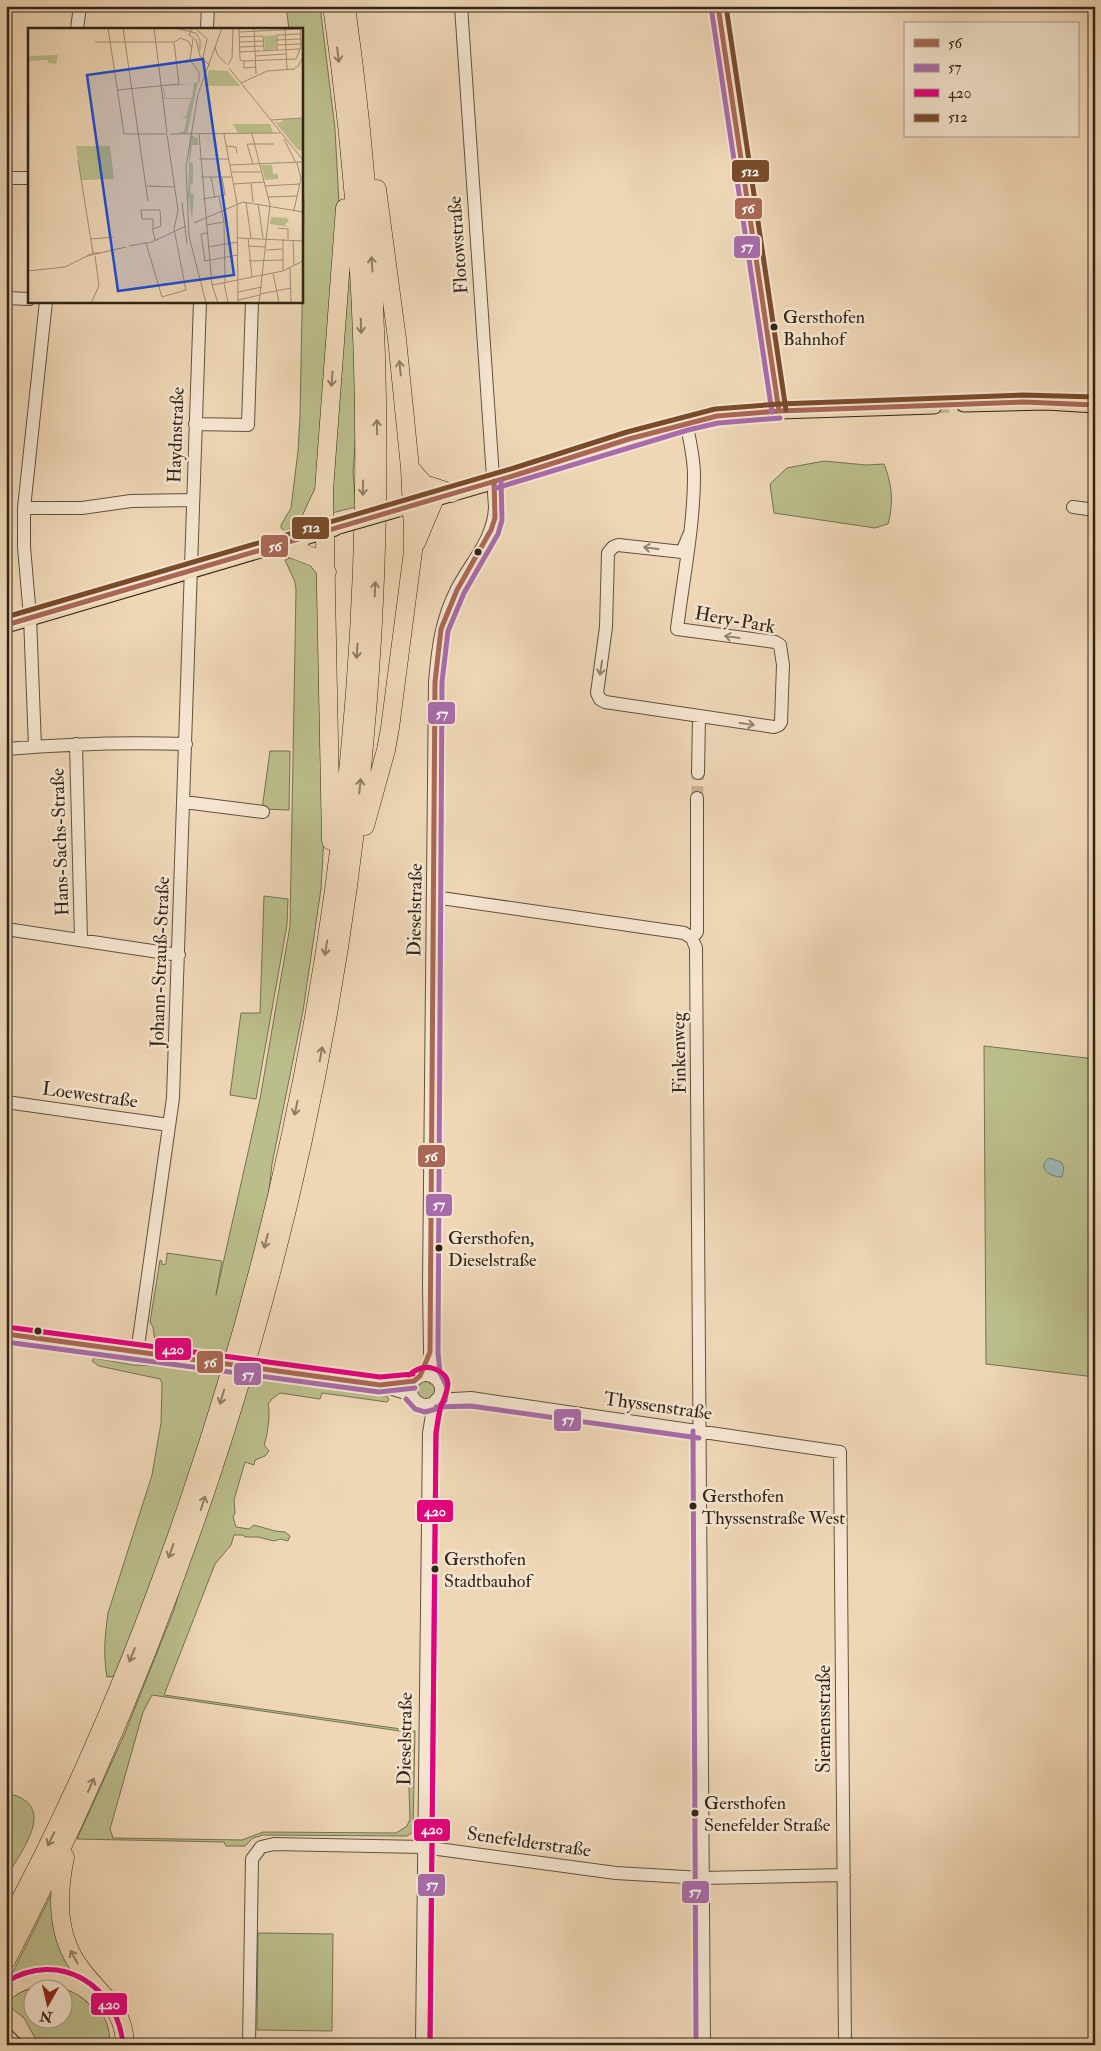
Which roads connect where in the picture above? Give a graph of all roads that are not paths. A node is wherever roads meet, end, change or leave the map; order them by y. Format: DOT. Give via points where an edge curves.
graph roads {
  1 [pos="80,6"];
  2 [pos="208,6"];
  3 [pos="332,6"];
  4 [pos="346,6"];
  5 [pos="461,6"];
  6 [pos="718,6"];
  7 [pos="77,28"];
  8 [pos="207,28"];
  9 [pos="357,88"];
  10 [pos="349,155"];
  11 [pos="6,178"];
  12 [pos="28,178"];
  13 [pos="6,298"];
  14 [pos="28,299"];
  15 [pos="46,302"];
  16 [pos="200,302"];
  17 [pos="252,302"];
  18 [pos="964,404"];
  19 [pos="1095,405"];
  20 [pos="934,406"];
  21 [pos="778,411"];
  22 [pos="686,423"];
  23 [pos="195,424"];
  24 [pos="410,468"];
  25 [pos="494,482"];
  26 [pos="324,490"];
  27 [pos="452,493"];
  28 [pos="435,498"];
  29 [pos="192,500"];
  30 [pos="405,507"];
  31 [pos="1073,507"];
  32 [pos="24,508"];
  33 [pos="1095,510"];
  34 [pos="333,528"];
  35 [pos="689,535"];
  36 [pos="302,538"];
  37 [pos="280,544"];
  38 [pos="414,551"];
  39 [pos="189,571"];
  40 [pos="327,572"];
  41 [pos="30,617"];
  42 [pos="6,625"];
  43 [pos="699,717"];
  44 [pos="76,744"];
  45 [pos="186,744"];
  46 [pos="35,747"];
  47 [pos="6,749"];
  48 [pos="698,774"];
  49 [pos="697,798"];
  50 [pos="184,802"];
  51 [pos="263,812"];
  52 [pos="351,869"];
  53 [pos="434,897"];
  54 [pos="333,900"];
  55 [pos="6,929"];
  56 [pos="692,938"];
  57 [pos="81,939"];
  58 [pos="179,955"];
  59 [pos="6,1102"];
  60 [pos="169,1125"];
  61 [pos="6,1334"];
  62 [pos="430,1352"];
  63 [pos="137,1353"];
  64 [pos="417,1379"];
  65 [pos="437,1382"];
  66 [pos="380,1385"];
  67 [pos="471,1398"];
  68 [pos="416,1399"];
  69 [pos="435,1401"];
  70 [pos="700,1431"];
  71 [pos="429,1433"];
  72 [pos="840,1452"];
  73 [pos="71,1830"];
  74 [pos="423,1847"];
  75 [pos="844,1875"];
  76 [pos="702,1878"];
  77 [pos="6,1927"];
  78 [pos="6,1962"];
  79 [pos="8,1990"];
  80 [pos="6,2037"];
  81 [pos="8,2045"];
  82 [pos="15,2045"];
  83 [pos="116,2045"];
  84 [pos="125,2045"];
  85 [pos="249,2045"];
  86 [pos="422,2045"];
  87 [pos="704,2045"];
  88 [pos="845,2045"];
  1 -- 7 [label="street"];
  2 -- 8 [label="street"];
  3 -- 10 [label="highway, one-way"];
  4 -- 9 [label="highway"];
  5 -- 25 [label="street, Flotowstraße"];
  6 -- 21 [label="street"];
  24 -- 9 [label="highway, one-way" via="382,218"];
  52 -- 9 [label="highway, one-way" via="372,646 377,470 373,275"];
  10 -- 26 [label="highway, one-way"];
  10 -- 54 [label="highway, one-way" via="361,343 362,545 351,740"];
  11 -- 12 [label="street"];
  13 -- 14 [label="street"];
  15 -- 32 [label="street"];
  16 -- 23 [label="street, Haydnstraße"];
  17 -- 23 [label="street" via="248,425"];
  18 -- 19 [label="main road" via="1046,402"];
  20 -- 21 [label="main road"];
  21 -- 22 [label="main road" via="717,416"];
  22 -- 25 [label="main road"];
  22 -- 35 [label="street, Hery-Park" via="694,476"];
  23 -- 29 [label="street, Haydnstraße"];
  24 -- 27 [label="highway" via="424,484"];
  24 -- 30 [label="highway"];
  25 -- 27 [label="main road"];
  25 -- 53 [label="street, Dieselstraße" via="492,530 449,608 441,629 437,655"];
  26 -- 34 [label="highway"];
  26 -- 36 [label="highway"];
  27 -- 28 [label="main road"];
  28 -- 30 [label="main road"];
  28 -- 38 [label="highway"];
  29 -- 32 [label="street" via="129,502 82,508"];
  29 -- 39 [label="street, Haydnstraße"];
  30 -- 34 [label="main road, bridge"];
  30 -- 38 [label="highway"];
  31 -- 33 [label="street"];
  32 -- 41 [label="street"];
  34 -- 36 [label="main road"];
  34 -- 40 [label="highway"];
  35 -- 43 [label="street, Hery-Park, one-way" via="682,552 618,545 608,553 606,627 597,693 605,702"];
  43 -- 35 [label="street, Hery-Park, one-way" via="779,725 782,651 775,642 677,629"];
  36 -- 37 [label="main road"];
  37 -- 39 [label="main road"];
  37 -- 40 [label="highway" via="316,558"];
  38 -- 52 [label="highway" via="386,750"];
  39 -- 41 [label="main road"];
  39 -- 45 [label="street, Johann-Strauß-Straße"];
  40 -- 54 [label="highway"];
  41 -- 42 [label="main road"];
  41 -- 46 [label="street"];
  43 -- 48 [label="street"];
  44 -- 45 [label="street"];
  44 -- 46 [label="street"];
  44 -- 57 [label="street, Hans-Sachs-Straße"];
  45 -- 50 [label="street, Johann-Strauß-Straße"];
  46 -- 47 [label="street"];
  49 -- 56 [label="street" via="697,932"];
  50 -- 51 [label="street"];
  50 -- 58 [label="street, Johann-Strauß-Straße"];
  73 -- 52 [label="highway, one-way" via="124,1710 197,1522 253,1343 310,1112"];
  53 -- 56 [label="street" via="684,933"];
  53 -- 62 [label="street, Dieselstraße"];
  54 -- 77 [label="highway, one-way" via="305,1067 278,1194 243,1328 208,1443 166,1566 100,1732"];
  55 -- 57 [label="street"];
  56 -- 70 [label="street, Finkenweg" via="696,948"];
  57 -- 58 [label="street"];
  58 -- 60 [label="street, Johann-Strauß-Straße"];
  59 -- 60 [label="street, Loewestraße"];
  60 -- 63 [label="street, Johann-Strauß-Straße"];
  61 -- 63 [label="street"];
  62 -- 64 [label="street, Dieselstraße"];
  62 -- 65 [label="street, Dieselstraße"];
  63 -- 66 [label="street, bridge"];
  64 -- 65 [label="street" via="427,1375"];
  64 -- 66 [label="street"];
  64 -- 68 [label="street, Dieselstraße" via="411,1388"];
  65 -- 67 [label="street, Thyssenstraße"];
  65 -- 69 [label="street, Dieselstraße" via="440,1394"];
  66 -- 68 [label="street"];
  67 -- 69 [label="street, Thyssenstraße"];
  67 -- 70 [label="street, Thyssenstraße"];
  68 -- 69 [label="street" via="426,1405"];
  68 -- 71 [label="street, Dieselstraße"];
  69 -- 71 [label="street, Dieselstraße"];
  70 -- 72 [label="street, Thyssenstraße"];
  70 -- 76 [label="street, Finkenweg"];
  71 -- 74 [label="street, Dieselstraße"];
  72 -- 75 [label="street, Siemensstraße"];
  73 -- 78 [label="highway"];
  84 -- 73 [label="highway, one-way" via="112,2004 76,1962 62,1930 59,1894"];
  74 -- 76 [label="street, Senefelderstraße" via="616,1873"];
  74 -- 85 [label="street, Senefelderstraße" via="274,1844 261,1847 255,1853 252,1859"];
  74 -- 86 [label="street, Dieselstraße"];
  75 -- 76 [label="street, Senefelderstraße"];
  75 -- 88 [label="street, Siemensstraße"];
  76 -- 87 [label="street, Finkenweg"];
  79 -- 83 [label="highway" via="28,1980 48,1977 77,1984 94,1996 107,2012"];
  80 -- 81 [label="street"];
  80 -- 82 [label="main road"];
}
